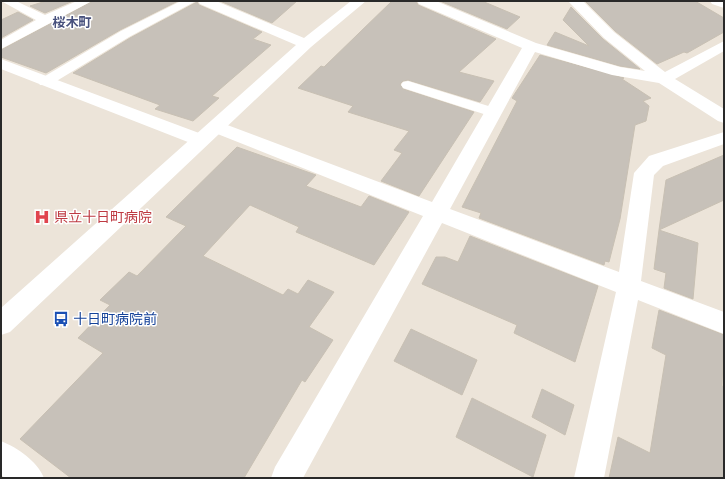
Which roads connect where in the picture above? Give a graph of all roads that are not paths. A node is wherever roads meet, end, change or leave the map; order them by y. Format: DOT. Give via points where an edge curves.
graph roads {
  1 [pos="8,1"];
  2 [pos="86,1"];
  3 [pos="190,1"];
  4 [pos="205,1"];
  5 [pos="359,1"];
  6 [pos="424,1"];
  7 [pos="575,1"];
  8 [pos="717,1"];
  9 [pos="724,4"];
  10 [pos="45,20"];
  11 [pos="306,44"];
  12 [pos="1,45"];
  13 [pos="724,45"];
  14 [pos="531,46"];
  15 [pos="1,64"];
  16 [pos="664,79"];
  17 [pos="45,82"];
  18 [pos="408,85"];
  19 [pos="493,112"];
  20 [pos="724,117"];
  21 [pos="208,134"];
  22 [pos="724,138"];
  23 [pos="436,212"];
  24 [pos="629,286"];
  25 [pos="724,323"];
  26 [pos="1,324"];
  27 [pos="1,456"];
  28 [pos="29,478"];
  29 [pos="286,478"];
  30 [pos="589,478"];
  1 -- 10 [label="lane"];
  2 -- 10 [label="lane"];
  3 -- 17 [label="lane" via="124,34"];
  4 -- 11 [label="street"];
  5 -- 11 [label="street"];
  6 -- 14 [label="street"];
  7 -- 16 [label="street" via="609,35"];
  8 -- 9 [label="street"];
  10 -- 12 [label="lane"];
  11 -- 21 [label="street"];
  13 -- 16 [label="street"];
  14 -- 16 [label="street" via="618,72"];
  14 -- 19 [label="street"];
  15 -- 17 [label="street"];
  16 -- 20 [label="street"];
  17 -- 21 [label="street"];
  18 -- 19 [label="lane"];
  19 -- 23 [label="street"];
  21 -- 23 [label="street"];
  21 -- 26 [label="street"];
  22 -- 24 [label="street" via="656,161 644,172"];
  23 -- 24 [label="street"];
  23 -- 29 [label="street"];
  24 -- 25 [label="street"];
  24 -- 30 [label="street"];
  27 -- 28 [label="street"];
}
